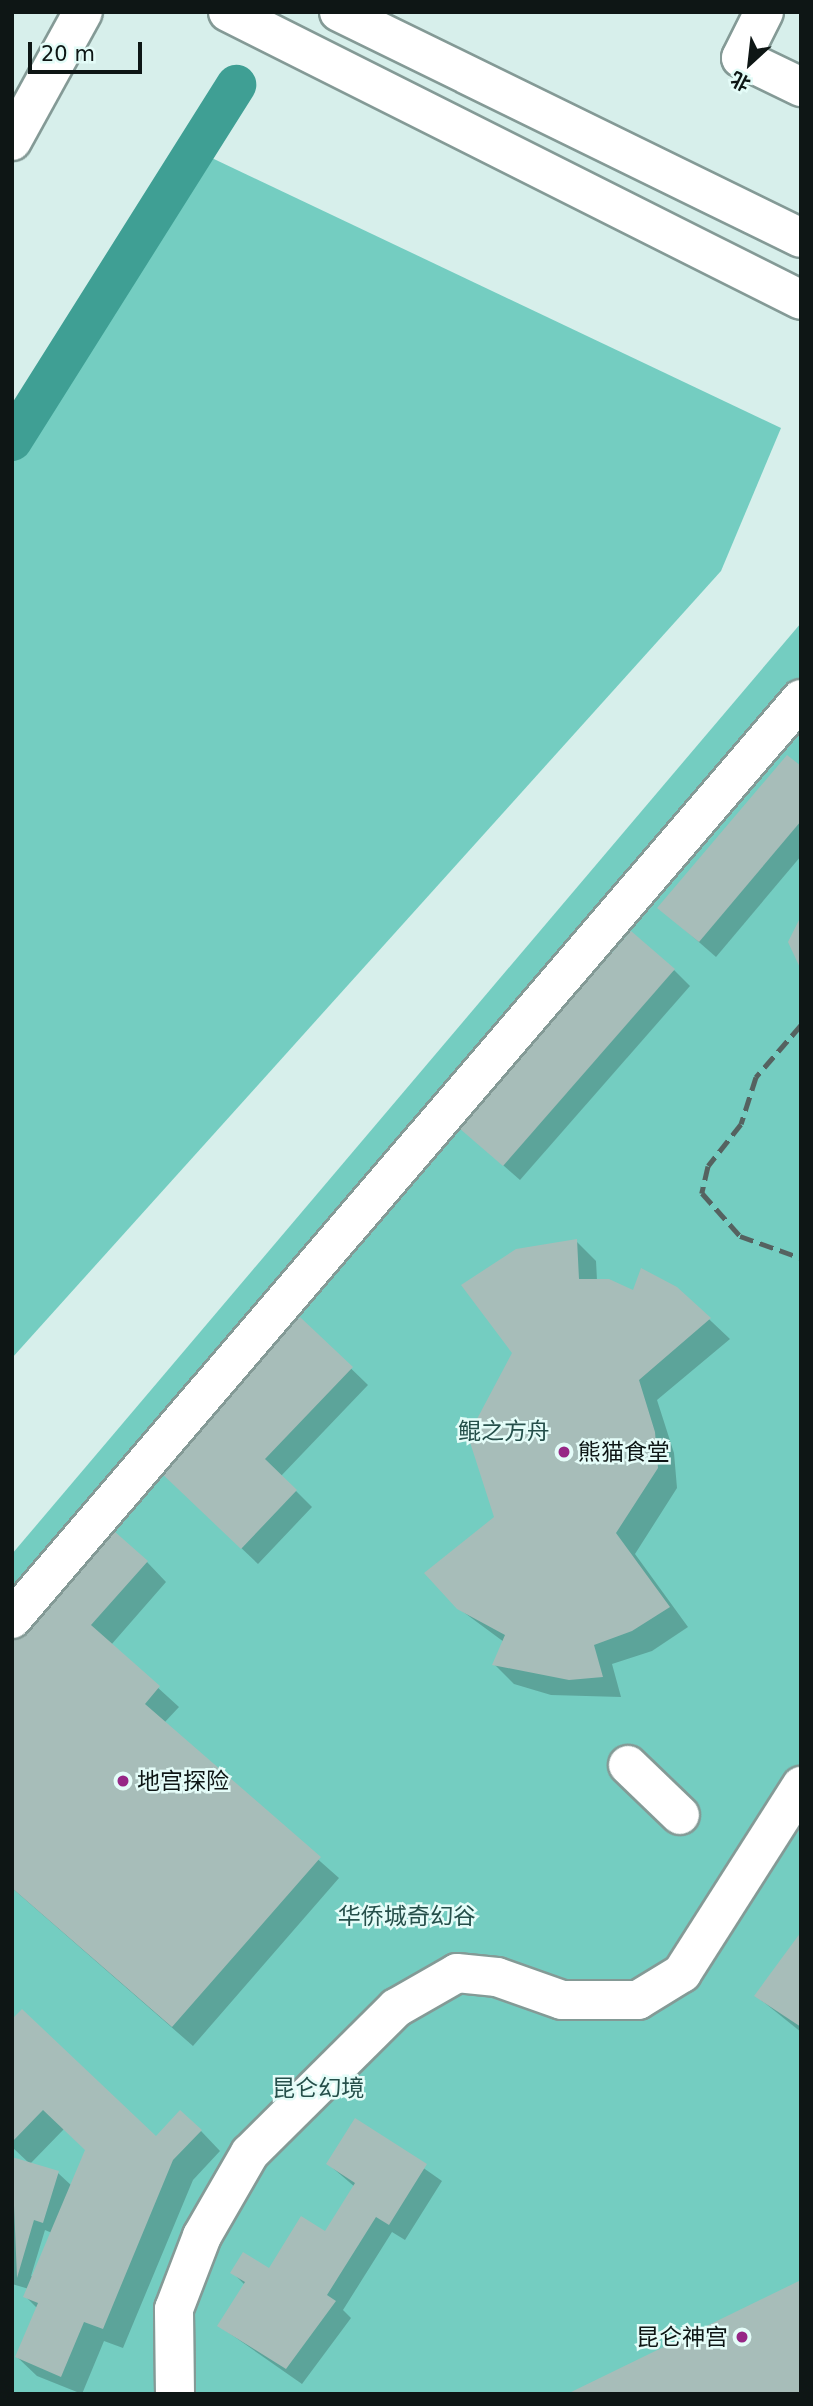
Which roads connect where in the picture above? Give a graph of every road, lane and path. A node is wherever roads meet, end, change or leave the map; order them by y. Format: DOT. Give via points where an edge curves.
graph roads {
  1 [pos="229,12"];
  2 [pos="340,12"];
  3 [pos="764,12"];
  4 [pos="82,18"];
  5 [pos="801,87"];
  6 [pos="12,141"];
  7 [pos="801,238"];
  8 [pos="801,300"];
  9 [pos="801,699"];
  10 [pos="12,1619"];
  11 [pos="628,1765"];
  12 [pos="801,1786"];
  13 [pos="680,1815"];
  14 [pos="175,2394"];
  1 -- 8 [label="street"];
  2 -- 7 [label="street"];
  3 -- 5 [label="street" via="741,58"];
  4 -- 6 [label="street"];
  9 -- 10 [label="street"];
  11 -- 13 [label="street"];
  12 -- 14 [label="street" via="682,1973 638,2000 562,2000 497,1977 457,1973 396,2008 250,2153 209,2224 174,2309"];
}
